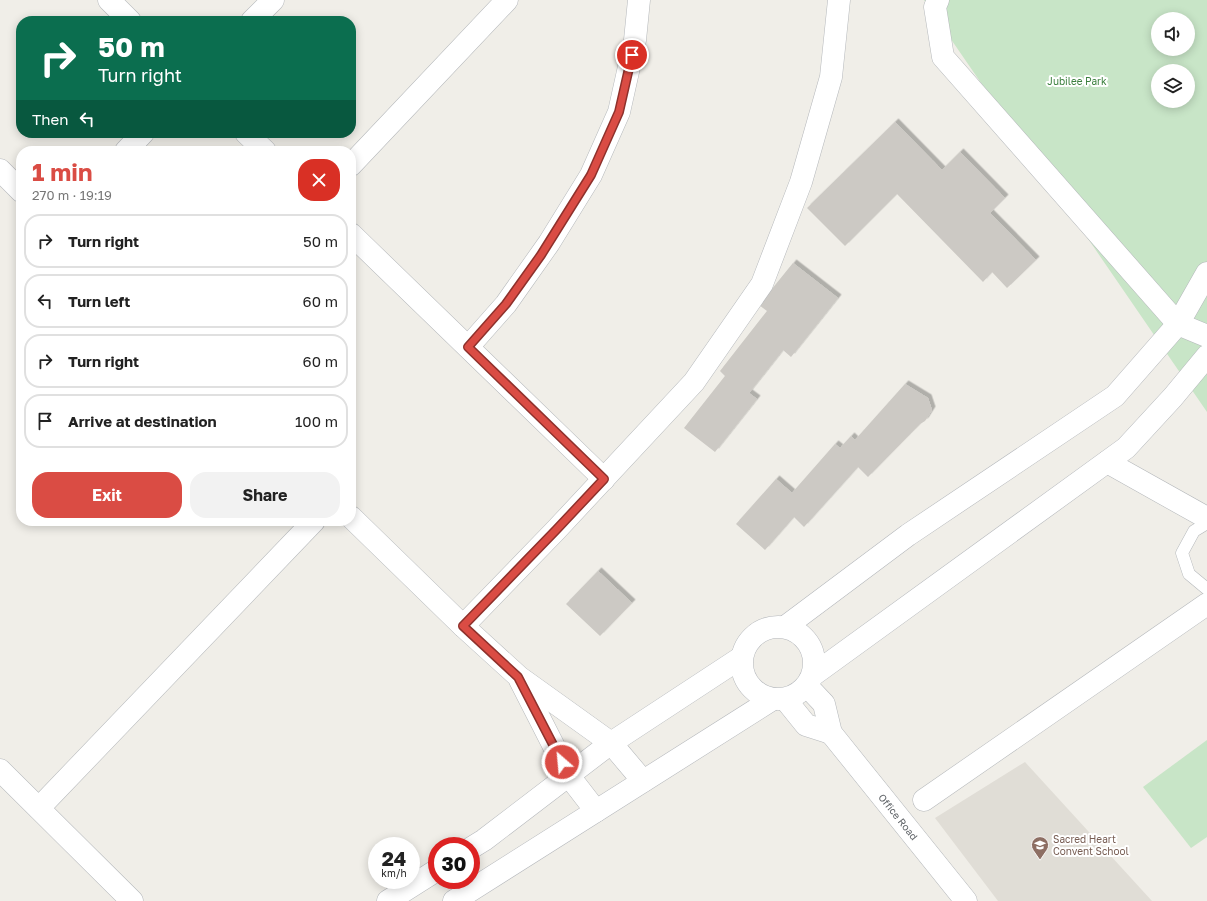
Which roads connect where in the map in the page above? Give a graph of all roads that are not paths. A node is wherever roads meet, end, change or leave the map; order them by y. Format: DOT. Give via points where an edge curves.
graph roads {
  1 [pos="109,0"];
  2 [pos="273,0"];
  3 [pos="507,0"];
  4 [pos="640,0"];
  5 [pos="839,0"];
  6 [pos="938,0"];
  7 [pos="125,16"];
  8 [pos="257,16"];
  9 [pos="139,138"];
  10 [pos="251,138"];
  11 [pos="131,146"];
  12 [pos="260,146"];
  13 [pos="356,160"];
  14 [pos="0,170"];
  15 [pos="16,186"];
  16 [pos="356,239"];
  17 [pos="1207,273"];
  18 [pos="1178,324"];
  19 [pos="1207,336"];
  20 [pos="468,347"];
  21 [pos="1207,356"];
  22 [pos="1107,462"];
  23 [pos="604,479"];
  24 [pos="1207,518"];
  25 [pos="356,521"];
  26 [pos="1207,523"];
  27 [pos="309,526"];
  28 [pos="1207,589"];
  29 [pos="1207,604"];
  30 [pos="463,626"];
  31 [pos="785,627"];
  32 [pos="742,657"];
  33 [pos="518,677"];
  34 [pos="810,680"];
  35 [pos="779,699"];
  36 [pos="830,733"];
  37 [pos="611,744"];
  38 [pos="0,770"];
  39 [pos="569,776"];
  40 [pos="643,781"];
  41 [pos="924,800"];
  42 [pos="39,808"];
  43 [pos="596,811"];
  44 [pos="480,842"];
  45 [pos="428,876"];
  46 [pos="132,901"];
  47 [pos="388,901"];
  48 [pos="454,901"];
  49 [pos="966,901"];
  1 -- 7 [label="street"];
  2 -- 8 [label="street"];
  3 -- 13 [label="street"];
  4 -- 20 [label="street" via="636,40 619,112 591,175 541,255 506,304"];
  5 -- 23 [label="street" via="831,77 800,182 762,284 694,382"];
  6 -- 18 [label="street" via="935,7 943,57"];
  9 -- 11 [label="street"];
  10 -- 12 [label="street"];
  14 -- 15 [label="street"];
  16 -- 20 [label="street"];
  17 -- 18 [label="street"];
  18 -- 19 [label="street"];
  18 -- 31 [label="street" via="1115,396 908,535"];
  20 -- 23 [label="street"];
  21 -- 22 [label="street" via="1126,448"];
  22 -- 24 [label="street"];
  22 -- 34 [label="street" via="959,568"];
  23 -- 30 [label="street"];
  25 -- 30 [label="street"];
  26 -- 28 [label="lane" via="1194,531 1182,553 1189,574"];
  27 -- 42 [label="street"];
  29 -- 41 [label="street"];
  30 -- 33 [label="street"];
  31 -- 32 [label="street" via="773,626 762,630 752,637"];
  31 -- 34 [label="street" via="806,639 812,650 815,662"];
  32 -- 35 [label="street" via="745,680 752,689 762,696"];
  32 -- 37 [label="street"];
  33 -- 37 [label="street"];
  33 -- 39 [label="street"];
  34 -- 35 [label="street" via="797,694"];
  34 -- 36 [label="street" via="824,704"];
  35 -- 36 [label="street" via="806,725"];
  35 -- 40 [label="street"];
  36 -- 49 [label="street, Office Road"];
  37 -- 39 [label="street"];
  37 -- 40 [label="street"];
  38 -- 42 [label="street"];
  39 -- 43 [label="street"];
  39 -- 44 [label="street"];
  40 -- 43 [label="street"];
  42 -- 46 [label="street"];
  43 -- 48 [label="street"];
  45 -- 47 [label="street"];
}
